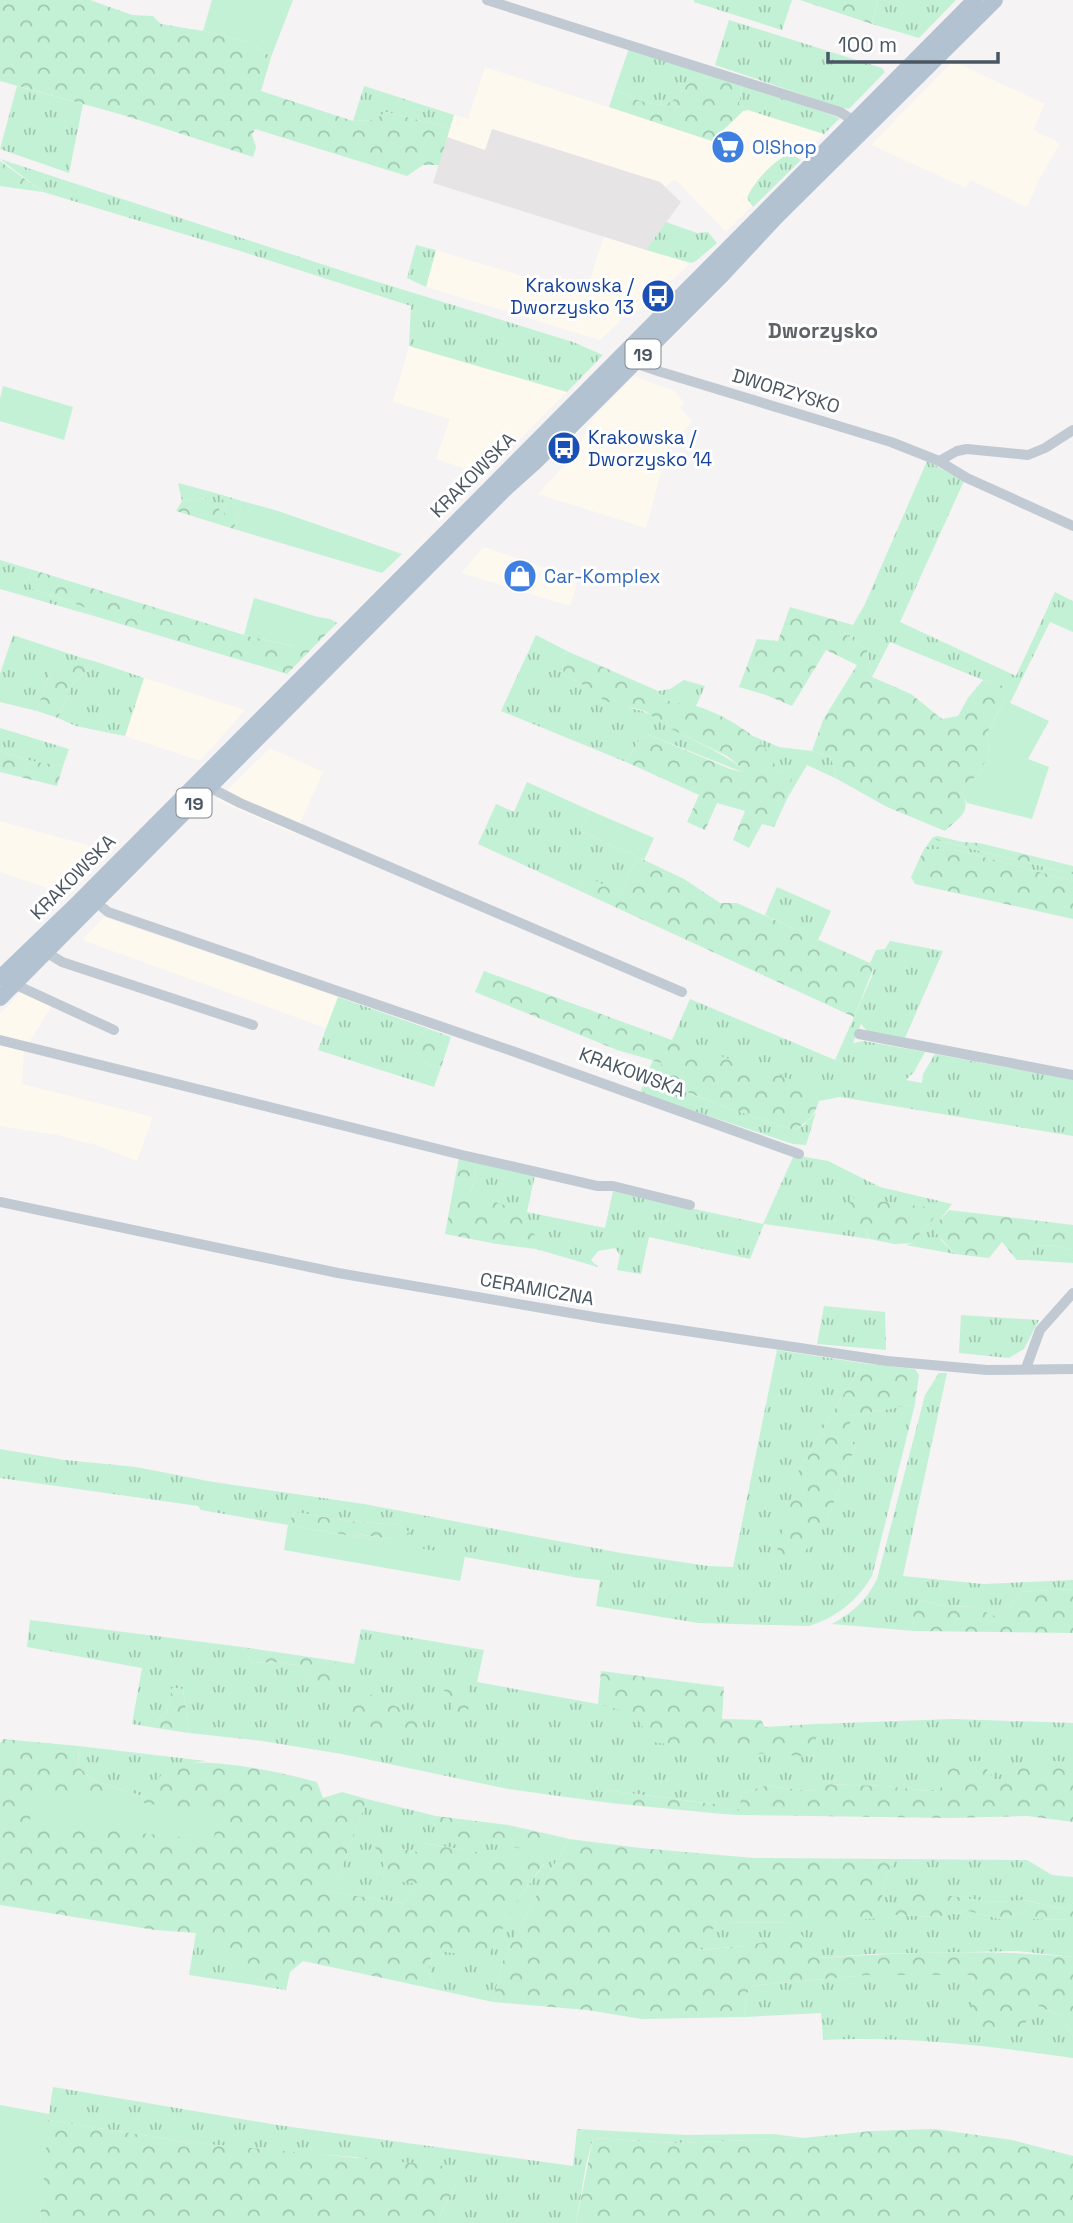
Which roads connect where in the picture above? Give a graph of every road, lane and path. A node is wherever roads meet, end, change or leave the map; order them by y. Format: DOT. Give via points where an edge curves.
graph roads {
  1 [pos="487,0"];
  2 [pos="975,0"];
  3 [pos="995,0"];
  4 [pos="855,121"];
  5 [pos="631,356"];
  6 [pos="1073,430"];
  7 [pos="939,461"];
  8 [pos="1073,526"];
  9 [pos="209,787"];
  10 [pos="96,902"];
  11 [pos="46,952"];
  12 [pos="7,981"];
  13 [pos="682,992"];
  14 [pos="0,998"];
  15 [pos="253,1025"];
  16 [pos="114,1031"];
  17 [pos="859,1034"];
  18 [pos="0,1040"];
  19 [pos="1073,1075"];
  20 [pos="799,1154"];
  21 [pos="0,1202"];
  22 [pos="690,1205"];
  23 [pos="1073,1293"];
  24 [pos="1026,1368"];
  25 [pos="1073,1369"];
  1 -- 4 [label="street" via="840,112"];
  2 -- 4 [label="main road, KRAKOWSKA / 19"];
  3 -- 5 [label="main road, KRAKOWSKA / 19" via="722,275"];
  4 -- 5 [label="main road, KRAKOWSKA / 19"];
  5 -- 7 [label="street, DWORZYSKO" via="661,372"];
  5 -- 9 [label="main road, KRAKOWSKA / 19" via="535,462"];
  5 -- 12 [label="main road, KRAKOWSKA / 19" via="82,898"];
  6 -- 7 [label="street" via="1028,455 967,449"];
  7 -- 8 [label="street, DWORZYSKO"];
  9 -- 10 [label="main road, KRAKOWSKA / 19"];
  9 -- 13 [label="street"];
  10 -- 11 [label="main road, KRAKOWSKA / 19"];
  10 -- 20 [label="street, KRAKOWSKA" via="108,912"];
  11 -- 12 [label="main road, KRAKOWSKA / 19"];
  11 -- 15 [label="street" via="62,962"];
  12 -- 14 [label="main road, KRAKOWSKA / 19"];
  12 -- 16 [label="street"];
  17 -- 19 [label="street"];
  18 -- 22 [label="street" via="461,1155"];
  21 -- 24 [label="street, CERAMICZNA" via="338,1273 600,1318 887,1361 987,1370"];
  23 -- 24 [label="street" via="1040,1329"];
  24 -- 25 [label="street, CERAMICZNA"];
}
